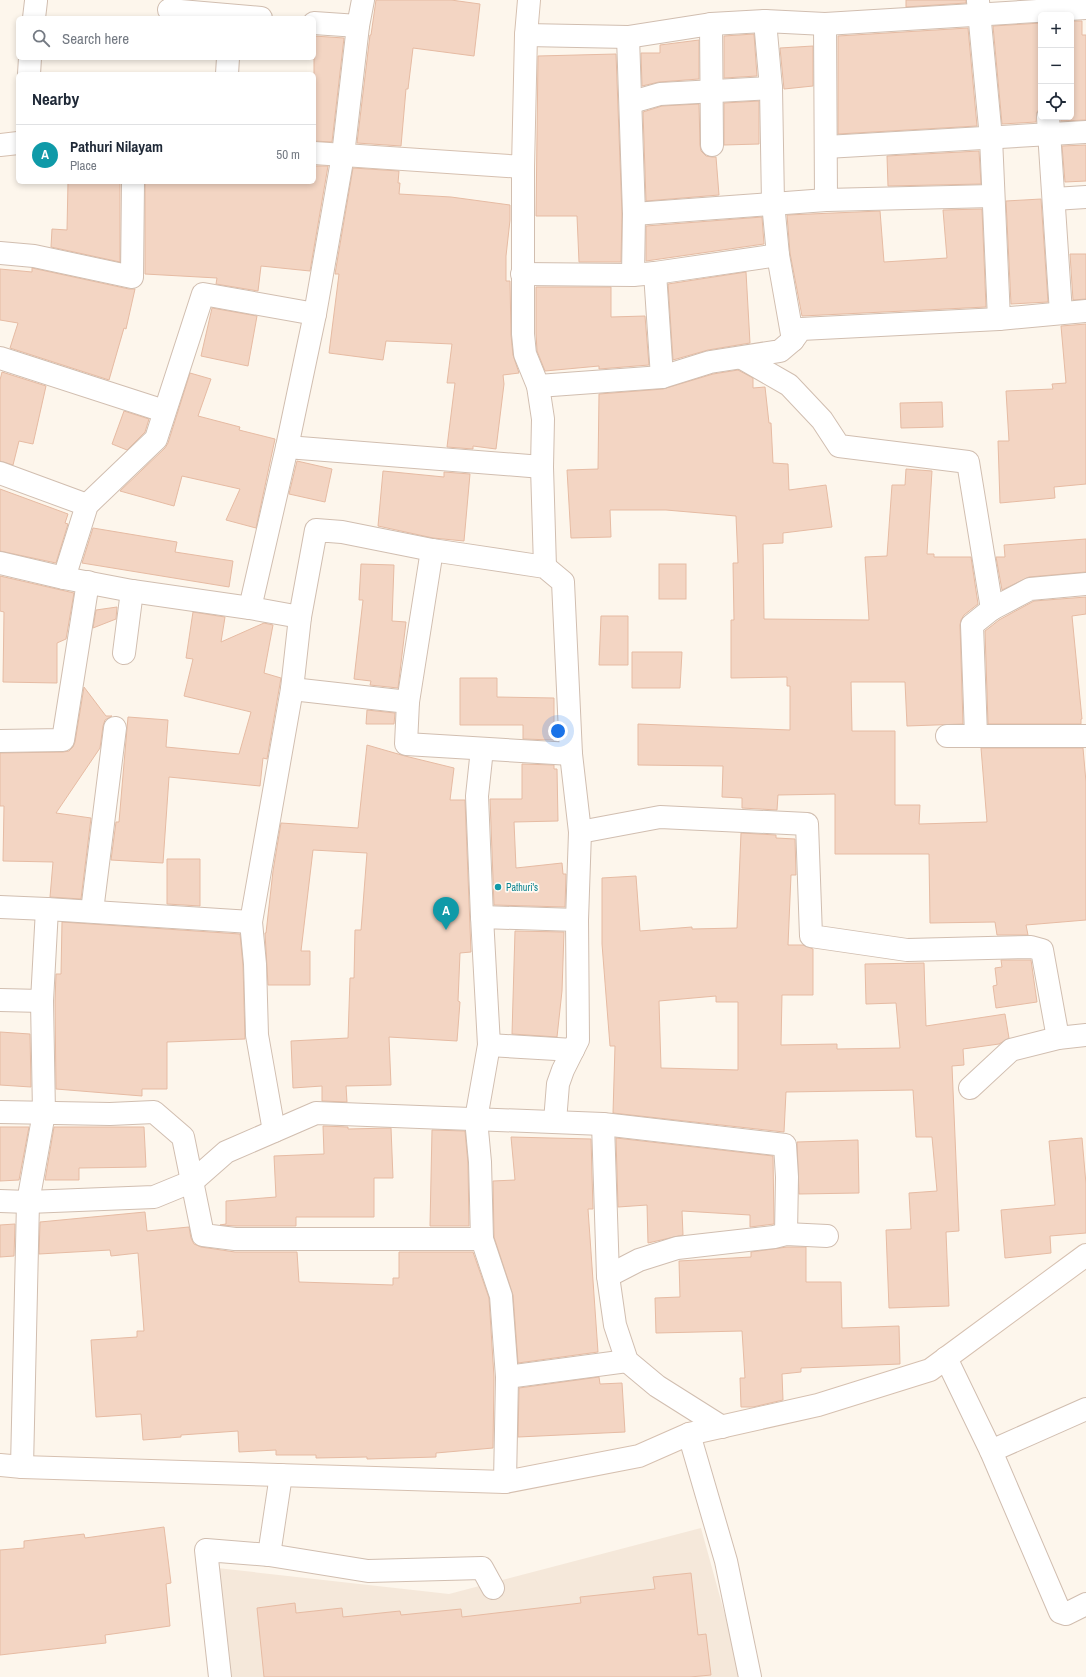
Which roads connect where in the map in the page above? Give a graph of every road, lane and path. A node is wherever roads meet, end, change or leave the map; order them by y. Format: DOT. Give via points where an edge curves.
graph roads {
  1 [pos="363,0"];
  2 [pos="529,0"];
  3 [pos="979,7"];
  4 [pos="1086,8"];
  5 [pos="169,10"];
  6 [pos="232,11"];
  7 [pos="1038,12"];
  8 [pos="1052,12"];
  9 [pos="253,16"];
  10 [pos="316,22"];
  11 [pos="765,22"];
  12 [pos="711,24"];
  13 [pos="825,24"];
  14 [pos="358,26"];
  15 [pos="526,35"];
  16 [pos="628,37"];
  17 [pos="30,60"];
  18 [pos="228,60"];
  19 [pos="29,72"];
  20 [pos="227,72"];
  21 [pos="771,88"];
  22 [pos="711,92"];
  23 [pos="632,102"];
  24 [pos="1048,126"];
  25 [pos="1086,132"];
  26 [pos="991,138"];
  27 [pos="16,143"];
  28 [pos="0,145"];
  29 [pos="712,145"];
  30 [pos="826,148"];
  31 [pos="316,153"];
  32 [pos="343,155"];
  33 [pos="524,167"];
  34 [pos="133,184"];
  35 [pos="993,196"];
  36 [pos="1086,196"];
  37 [pos="826,200"];
  38 [pos="1054,200"];
  39 [pos="773,203"];
  40 [pos="634,214"];
  41 [pos="0,253"];
  42 [pos="778,255"];
  43 [pos="655,273"];
  44 [pos="522,274"];
  45 [pos="632,275"];
  46 [pos="1086,311"];
  47 [pos="1061,313"];
  48 [pos="315,314"];
  49 [pos="999,319"];
  50 [pos="792,340"];
  51 [pos="0,358"];
  52 [pos="742,358"];
  53 [pos="662,377"];
  54 [pos="538,386"];
  55 [pos="164,411"];
  56 [pos="287,447"];
  57 [pos="542,467"];
  58 [pos="0,473"];
  59 [pos="87,505"];
  60 [pos="432,550"];
  61 [pos="0,563"];
  62 [pos="545,566"];
  63 [pos="64,578"];
  64 [pos="88,582"];
  65 [pos="1086,584"];
  66 [pos="132,591"];
  67 [pos="250,608"];
  68 [pos="992,609"];
  69 [pos="300,617"];
  70 [pos="124,653"];
  71 [pos="292,689"];
  72 [pos="408,702"];
  73 [pos="115,728"];
  74 [pos="976,735"];
  75 [pos="946,736"];
  76 [pos="1086,736"];
  77 [pos="0,741"];
  78 [pos="482,749"];
  79 [pos="571,754"];
  80 [pos="580,832"];
  81 [pos="0,908"];
  82 [pos="47,909"];
  83 [pos="92,911"];
  84 [pos="482,917"];
  85 [pos="577,920"];
  86 [pos="251,922"];
  87 [pos="0,1000"];
  88 [pos="42,1001"];
  89 [pos="1086,1035"];
  90 [pos="1058,1038"];
  91 [pos="488,1045"];
  92 [pos="573,1050"];
  93 [pos="970,1088"];
  94 [pos="0,1112"];
  95 [pos="44,1113"];
  96 [pos="476,1119"];
  97 [pos="555,1121"];
  98 [pos="603,1124"];
  99 [pos="274,1132"];
  100 [pos="193,1181"];
  101 [pos="0,1201"];
  102 [pos="28,1202"];
  103 [pos="786,1234"];
  104 [pos="827,1236"];
  105 [pos="482,1239"];
  106 [pos="1086,1255"];
  107 [pos="608,1276"];
  108 [pos="946,1358"];
  109 [pos="627,1361"];
  110 [pos="507,1376"];
  111 [pos="1086,1409"];
  112 [pos="722,1428"];
  113 [pos="689,1434"];
  114 [pos="991,1452"];
  115 [pos="0,1465"];
  116 [pos="22,1467"];
  117 [pos="281,1475"];
  118 [pos="506,1482"];
  119 [pos="269,1555"];
  120 [pos="493,1588"];
  121 [pos="1086,1604"];
  122 [pos="220,1677"];
  123 [pos="750,1677"];
  1 -- 14 [label="street"];
  2 -- 15 [label="street"];
  3 -- 7 [label="street"];
  3 -- 13 [label="street"];
  3 -- 26 [label="street"];
  4 -- 8 [label="street"];
  5 -- 6 [label="street"];
  6 -- 9 [label="street"];
  10 -- 14 [label="street"];
  11 -- 12 [label="street"];
  11 -- 13 [label="street"];
  11 -- 21 [label="street"];
  12 -- 16 [label="street"];
  12 -- 22 [label="street"];
  13 -- 30 [label="street"];
  14 -- 32 [label="street"];
  15 -- 16 [label="street"];
  15 -- 33 [label="street"];
  16 -- 23 [label="street"];
  17 -- 19 [label="street"];
  18 -- 20 [label="street"];
  21 -- 22 [label="street"];
  21 -- 39 [label="street"];
  22 -- 23 [label="street" via="660,94"];
  22 -- 29 [label="street"];
  23 -- 40 [label="street"];
  24 -- 25 [label="street"];
  24 -- 26 [label="street"];
  24 -- 38 [label="street"];
  26 -- 30 [label="street"];
  26 -- 35 [label="street"];
  27 -- 28 [label="street"];
  30 -- 37 [label="street"];
  31 -- 32 [label="street"];
  32 -- 33 [label="street"];
  32 -- 48 [label="street"];
  33 -- 44 [label="street"];
  34 -- 41 [label="street" via="132,277 34,256"];
  35 -- 37 [label="street"];
  35 -- 49 [label="street"];
  36 -- 38 [label="street"];
  37 -- 39 [label="street"];
  38 -- 47 [label="street"];
  39 -- 40 [label="street"];
  39 -- 42 [label="street"];
  40 -- 45 [label="street"];
  42 -- 43 [label="street"];
  42 -- 50 [label="street"];
  43 -- 45 [label="street"];
  43 -- 53 [label="street"];
  44 -- 45 [label="street"];
  44 -- 54 [label="street" via="525,354"];
  46 -- 47 [label="street"];
  47 -- 49 [label="street"];
  48 -- 55 [label="street" via="203,294"];
  48 -- 56 [label="street"];
  49 -- 50 [label="street" via="801,330"];
  50 -- 52 [label="street" via="780,351"];
  51 -- 55 [label="street"];
  52 -- 53 [label="street" via="710,362"];
  52 -- 68 [label="street" via="789,385 822,420 839,446 968,462"];
  53 -- 54 [label="street"];
  54 -- 57 [label="street" via="543,419"];
  55 -- 59 [label="street" via="156,439"];
  56 -- 57 [label="street"];
  56 -- 67 [label="street"];
  57 -- 62 [label="street"];
  58 -- 59 [label="street"];
  59 -- 63 [label="street"];
  60 -- 62 [label="street"];
  60 -- 69 [label="street" via="342,532 316,530"];
  60 -- 72 [label="street"];
  61 -- 63 [label="street"];
  62 -- 79 [label="street" via="563,582"];
  63 -- 64 [label="street"];
  64 -- 66 [label="street"];
  64 -- 77 [label="street" via="64,740"];
  65 -- 68 [label="street" via="1030,589"];
  66 -- 67 [label="street"];
  66 -- 70 [label="street"];
  67 -- 69 [label="street"];
  68 -- 74 [label="street" via="972,625"];
  69 -- 71 [label="street"];
  71 -- 72 [label="street"];
  71 -- 86 [label="street"];
  72 -- 78 [label="street" via="406,744"];
  73 -- 83 [label="street"];
  74 -- 75 [label="street"];
  74 -- 76 [label="street"];
  78 -- 79 [label="street"];
  78 -- 84 [label="street" via="477,796"];
  79 -- 80 [label="street"];
  80 -- 85 [label="street"];
  80 -- 90 [label="street" via="660,817 807,824 811,936 907,950 1031,947 1042,950"];
  81 -- 82 [label="street"];
  82 -- 83 [label="street"];
  82 -- 88 [label="street"];
  83 -- 86 [label="street"];
  84 -- 85 [label="street"];
  84 -- 91 [label="street"];
  85 -- 92 [label="street" via="578,1040"];
  86 -- 99 [label="street" via="257,1035"];
  87 -- 88 [label="street"];
  88 -- 95 [label="street"];
  89 -- 90 [label="street"];
  90 -- 93 [label="street" via="1011,1050"];
  91 -- 92 [label="street"];
  91 -- 96 [label="street"];
  92 -- 97 [label="street" via="558,1084"];
  94 -- 95 [label="street"];
  95 -- 100 [label="street" via="154,1112 183,1137"];
  95 -- 102 [label="street"];
  96 -- 97 [label="street"];
  96 -- 99 [label="street" via="316,1113"];
  96 -- 105 [label="street"];
  97 -- 98 [label="street"];
  98 -- 103 [label="street" via="785,1145"];
  98 -- 107 [label="street"];
  99 -- 100 [label="street" via="226,1152"];
  100 -- 102 [label="street" via="154,1197"];
  100 -- 105 [label="street" via="203,1235 235,1239"];
  101 -- 102 [label="street"];
  102 -- 116 [label="street"];
  103 -- 104 [label="street"];
  103 -- 107 [label="street" via="677,1248 638,1260"];
  105 -- 110 [label="street" via="501,1296"];
  106 -- 108 [label="street"];
  107 -- 109 [label="street" via="615,1325"];
  108 -- 112 [label="street" via="922,1373 818,1406"];
  108 -- 114 [label="street"];
  109 -- 110 [label="street"];
  109 -- 112 [label="street" via="657,1386"];
  110 -- 118 [label="street"];
  111 -- 114 [label="street"];
  112 -- 113 [label="street"];
  113 -- 118 [label="street" via="639,1456"];
  113 -- 123 [label="street" via="726,1561"];
  114 -- 121 [label="street" via="1060,1612 1066,1614"];
  115 -- 116 [label="street"];
  116 -- 117 [label="street"];
  117 -- 118 [label="street"];
  117 -- 119 [label="street"];
  119 -- 120 [label="street" via="368,1571 482,1568"];
  119 -- 122 [label="street" via="206,1550"];
}
